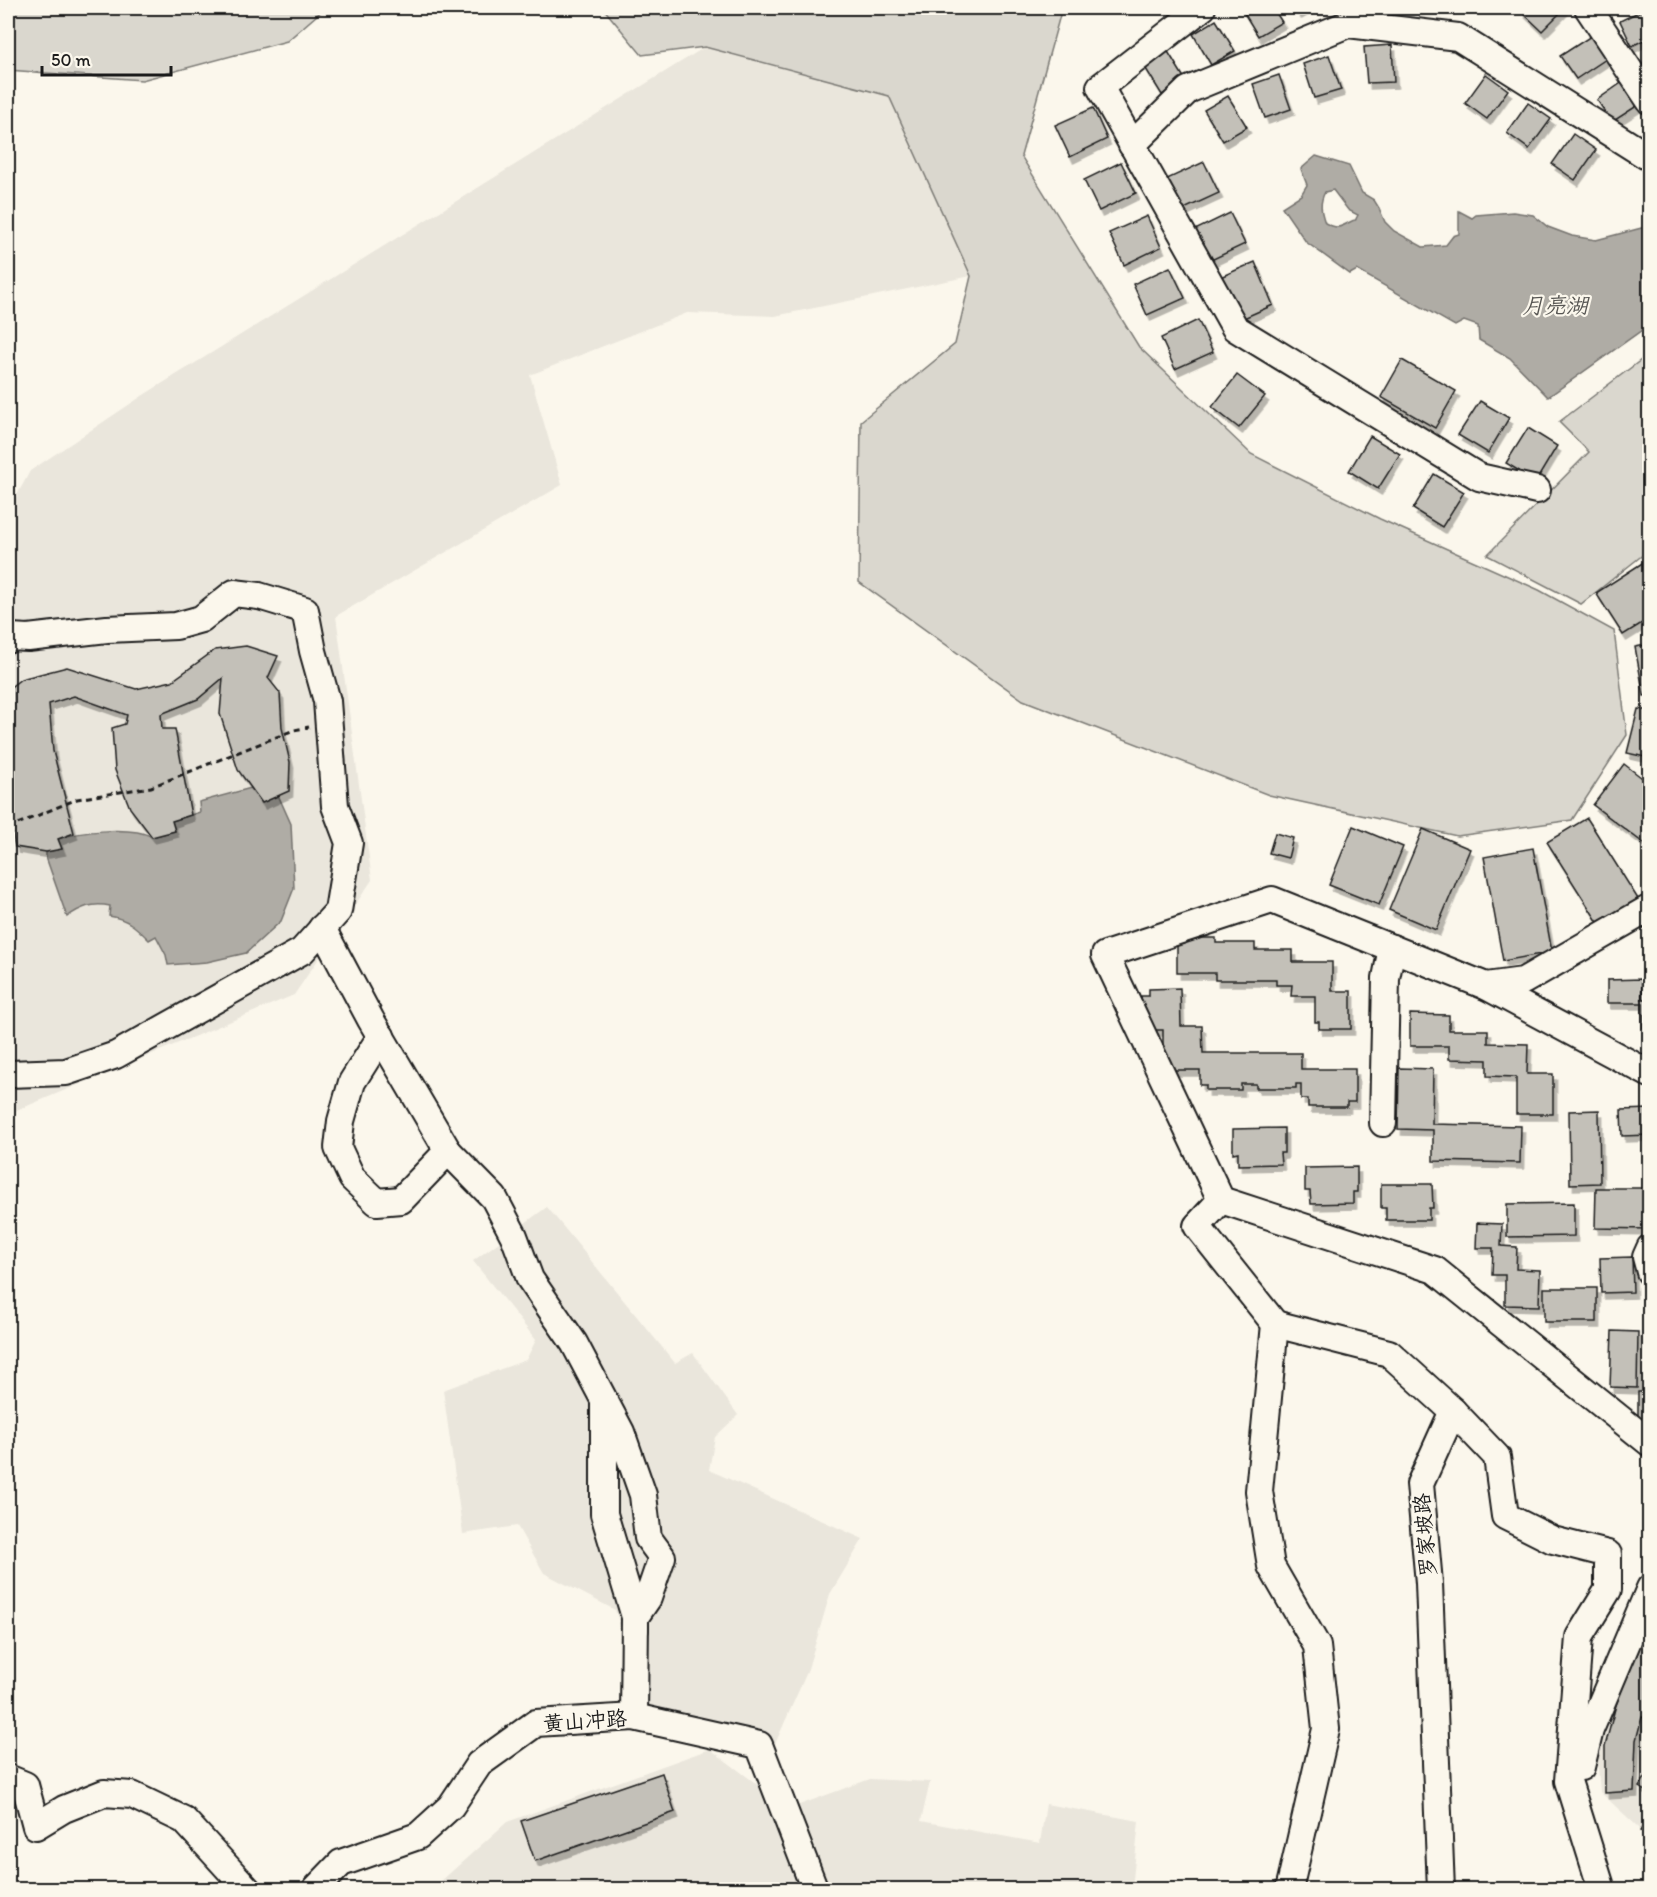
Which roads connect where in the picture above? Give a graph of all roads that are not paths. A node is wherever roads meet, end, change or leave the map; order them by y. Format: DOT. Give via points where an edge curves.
graph roads {
  1 [pos="1202,8"];
  2 [pos="1588,8"];
  3 [pos="1650,101"];
  4 [pos="1132,145"];
  5 [pos="1650,158"];
  6 [pos="1537,490"];
  7 [pos="8,640"];
  8 [pos="1650,908"];
  9 [pos="322,928"];
  10 [pos="1392,948"];
  11 [pos="1486,986"];
  12 [pos="381,1036"];
  13 [pos="8,1074"];
  14 [pos="1650,1074"];
  15 [pos="1383,1123"];
  16 [pos="448,1151"];
  17 [pos="1221,1200"];
  18 [pos="1650,1248"];
  19 [pos="1650,1272"];
  20 [pos="1275,1324"];
  21 [pos="604,1403"];
  22 [pos="1453,1411"];
  23 [pos="1650,1443"];
  24 [pos="1650,1588"];
  25 [pos="635,1617"];
  26 [pos="634,1717"];
  27 [pos="8,1778"];
  28 [pos="1574,1799"];
  29 [pos="248,1890"];
  30 [pos="315,1890"];
  31 [pos="815,1890"];
  32 [pos="1289,1890"];
  33 [pos="1441,1890"];
  34 [pos="1602,1890"];
  1 -- 4 [label="street" via="1100,87"];
  2 -- 3 [label="street"];
  4 -- 5 [label="street" via="1188,90 1348,24 1458,38"];
  4 -- 6 [label="street" via="1235,328 1479,477"];
  7 -- 9 [label="street" via="176,626 201,619 234,593 305,610 327,701 335,806 349,843 338,911"];
  8 -- 11 [label="street" via="1523,981"];
  9 -- 12 [label="street"];
  9 -- 13 [label="street" via="302,951 116,1055 66,1072"];
  10 -- 11 [label="street"];
  10 -- 15 [label="street" via="1386,978"];
  10 -- 17 [label="street" via="1272,900 1105,955"];
  11 -- 14 [label="street"];
  12 -- 16 [label="street"];
  12 -- 16 [label="street" via="352,1082 340,1121 338,1148 352,1178 377,1202 401,1200"];
  16 -- 21 [label="street" via="494,1198 530,1279 574,1342"];
  17 -- 20 [label="street" via="1197,1226"];
  17 -- 23 [label="street" via="1435,1270"];
  18 -- 19 [label="street" via="1646,1257"];
  20 -- 22 [label="street" via="1389,1353"];
  20 -- 32 [label="street" via="1259,1491 1271,1566 1317,1646 1326,1729"];
  21 -- 25 [label="street" via="604,1514"];
  21 -- 25 [label="street" via="621,1432 643,1495 648,1538 662,1557 648,1598"];
  22 -- 28 [label="street" via="1497,1457 1505,1516 1553,1540 1608,1554 1608,1590 1579,1637 1568,1780"];
  22 -- 33 [label="street, 罗家坡路" via="1420,1484 1429,1583"];
  24 -- 28 [label="street" via="1590,1730"];
  25 -- 26 [label="street"];
  26 -- 30 [label="street, 黄山冲路" via="536,1723 479,1764 451,1806 418,1836 341,1863"];
  26 -- 31 [label="street, 黄山冲路" via="759,1745"];
  27 -- 29 [label="street" via="25,1785 36,1826 64,1809 104,1793 132,1795 184,1820"];
  28 -- 34 [label="street"];
}
